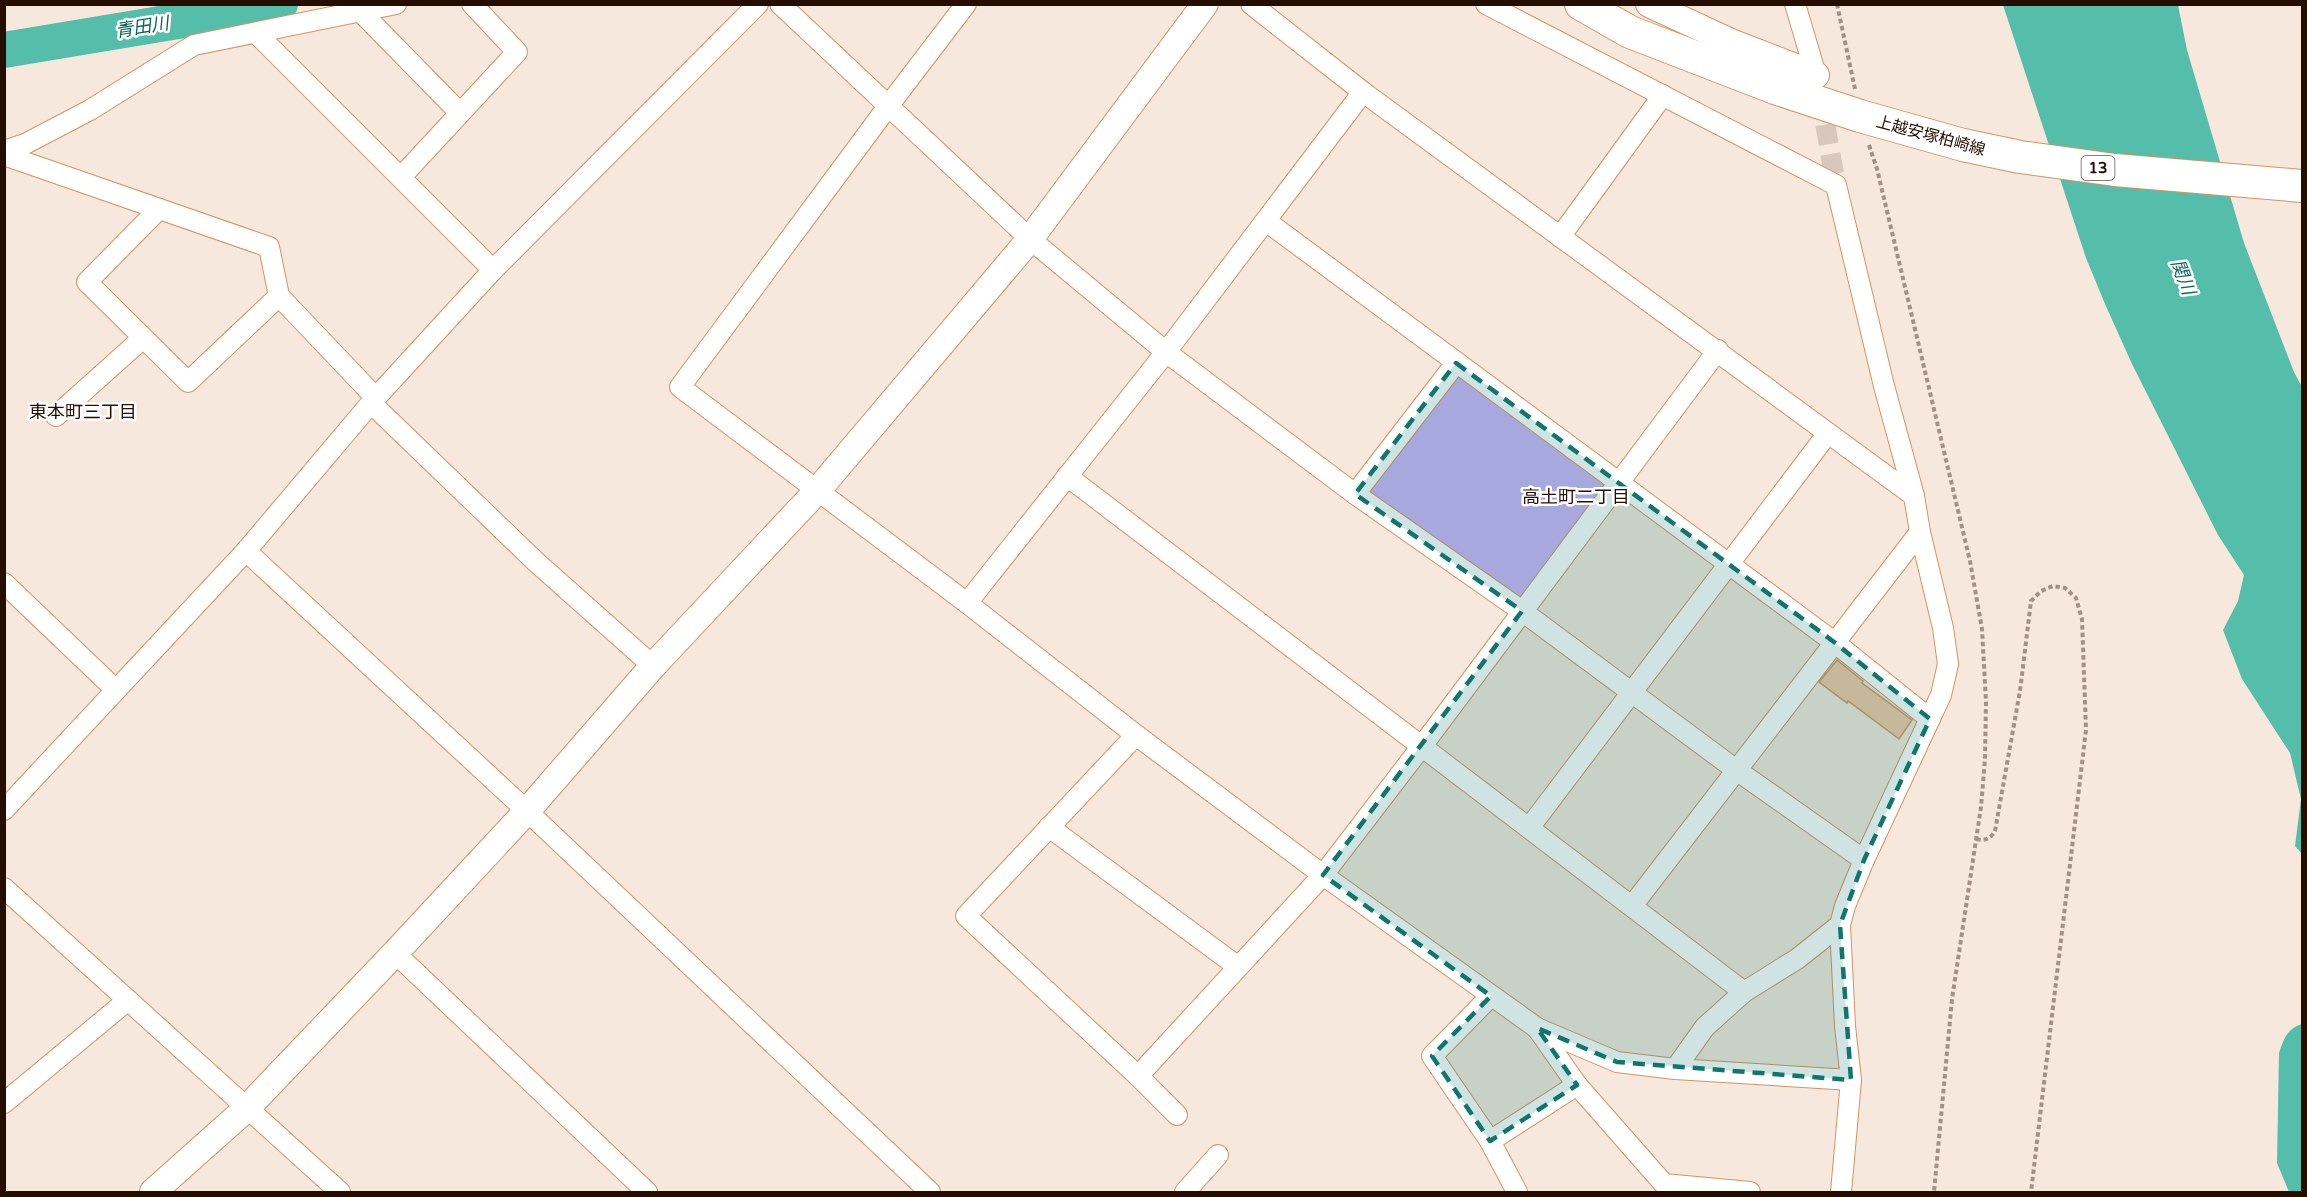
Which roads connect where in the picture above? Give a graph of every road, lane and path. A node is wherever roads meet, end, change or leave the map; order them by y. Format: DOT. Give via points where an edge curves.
graph roads {
  1 [pos="396,4"];
  2 [pos="472,4"];
  3 [pos="758,4"];
  4 [pos="780,4"];
  5 [pos="966,4"];
  6 [pos="1205,4"];
  7 [pos="1251,4"];
  8 [pos="1486,4"];
  9 [pos="1581,4"];
  10 [pos="1649,4"];
  11 [pos="1796,4"];
  12 [pos="1837,4"];
  13 [pos="361,12"];
  14 [pos="257,34"];
  15 [pos="1816,75"];
  16 [pos="1363,93"];
  17 [pos="1663,95"];
  18 [pos="889,105"];
  19 [pos="460,113"];
  20 [pos="1860,116"];
  21 [pos="4,153"];
  22 [pos="401,177"];
  23 [pos="2302,186"];
  24 [pos="159,209"];
  25 [pos="1266,221"];
  26 [pos="1560,237"];
  27 [pos="1030,239"];
  28 [pos="493,270"];
  29 [pos="279,296"];
  30 [pos="143,338"];
  31 [pos="1718,350"];
  32 [pos="1166,352"];
  33 [pos="1456,363"];
  34 [pos="374,401"];
  35 [pos="56,416"];
  36 [pos="1828,433"];
  37 [pos="1067,476"];
  38 [pos="1619,483"];
  39 [pos="818,490"];
  40 [pos="1355,494"];
  41 [pos="1914,496"];
  42 [pos="1920,532"];
  43 [pos="246,551"];
  44 [pos="1728,563"];
  45 [pos="4,584"];
  46 [pos="967,603"];
  47 [pos="1522,611"];
  48 [pos="1834,642"];
  49 [pos="653,666"];
  50 [pos="116,690"];
  51 [pos="1632,693"];
  52 [pos="1930,718"];
  53 [pos="1136,735"];
  54 [pos="1422,746"];
  55 [pos="1735,769"];
  56 [pos="4,810"];
  57 [pos="527,811"];
  58 [pos="1049,827"];
  59 [pos="1529,828"];
  60 [pos="1976,839"];
  61 [pos="1864,860"];
  62 [pos="1323,875"];
  63 [pos="4,888"];
  64 [pos="1632,906"];
  65 [pos="1840,926"];
  66 [pos="395,953"];
  67 [pos="1237,966"];
  68 [pos="1744,992"];
  69 [pos="1491,996"];
  70 [pos="128,1000"];
  71 [pos="1537,1028"];
  72 [pos="1675,1069"];
  73 [pos="1138,1077"];
  74 [pos="1851,1080"];
  75 [pos="1577,1085"];
  76 [pos="4,1103"];
  77 [pos="246,1109"];
  78 [pos="1177,1115"];
  79 [pos="1490,1141"];
  80 [pos="1218,1155"];
  81 [pos="175,1183"];
  82 [pos="1662,1188"];
  83 [pos="153,1192"];
  84 [pos="340,1192"];
  85 [pos="647,1192"];
  86 [pos="930,1192"];
  87 [pos="1185,1192"];
  88 [pos="1518,1192"];
  89 [pos="1750,1192"];
  90 [pos="1841,1192"];
  91 [pos="2031,1192"];
  1 -- 13 [label="street"];
  2 -- 19 [label="street" via="517,52"];
  3 -- 28 [label="street"];
  4 -- 18 [label="street"];
  5 -- 18 [label="street"];
  6 -- 27 [label="street"];
  7 -- 16 [label="street"];
  8 -- 17 [label="street"];
  9 -- 20 [label="main road, 上越安塚柏崎線 / 13" via="1630,32"];
  10 -- 15 [label="street"];
  11 -- 15 [label="street"];
  12 -- 20 [label="path"];
  13 -- 14 [label="street"];
  13 -- 19 [label="street"];
  14 -- 21 [label="street" via="194,45 90,110"];
  14 -- 22 [label="street"];
  16 -- 25 [label="street"];
  16 -- 26 [label="street"];
  17 -- 26 [label="street"];
  17 -- 41 [label="street" via="1836,185"];
  18 -- 27 [label="street"];
  18 -- 39 [label="street" via="680,387"];
  19 -- 22 [label="street"];
  20 -- 23 [label="main road, 上越安塚柏崎線 / 13" via="2020,157 2180,177"];
  21 -- 24 [label="street"];
  22 -- 28 [label="street"];
  24 -- 29 [label="street" via="269,247"];
  24 -- 30 [label="street" via="87,282"];
  25 -- 32 [label="street"];
  25 -- 33 [label="street"];
  26 -- 31 [label="street"];
  27 -- 32 [label="street"];
  27 -- 39 [label="street"];
  28 -- 34 [label="street"];
  29 -- 30 [label="street" via="188,382"];
  29 -- 34 [label="street"];
  30 -- 35 [label="street"];
  31 -- 36 [label="street"];
  31 -- 38 [label="street"];
  32 -- 37 [label="street"];
  32 -- 40 [label="street"];
  33 -- 38 [label="street"];
  33 -- 40 [label="street"];
  34 -- 43 [label="street"];
  34 -- 49 [label="street" via="535,561"];
  36 -- 41 [label="street"];
  36 -- 44 [label="street"];
  37 -- 46 [label="street"];
  37 -- 54 [label="street"];
  38 -- 44 [label="street"];
  38 -- 47 [label="street"];
  39 -- 46 [label="street"];
  39 -- 49 [label="street"];
  40 -- 47 [label="street"];
  41 -- 42 [label="street"];
  42 -- 48 [label="street"];
  42 -- 52 [label="street" via="1948,664 1941,695"];
  43 -- 50 [label="street"];
  43 -- 57 [label="street"];
  44 -- 48 [label="street"];
  44 -- 51 [label="street"];
  45 -- 50 [label="street"];
  46 -- 53 [label="street"];
  47 -- 51 [label="street"];
  47 -- 54 [label="street"];
  48 -- 52 [label="street"];
  48 -- 55 [label="street"];
  49 -- 57 [label="street"];
  50 -- 56 [label="street"];
  51 -- 55 [label="street"];
  51 -- 59 [label="street"];
  52 -- 61 [label="street"];
  53 -- 58 [label="street"];
  53 -- 62 [label="street"];
  54 -- 59 [label="street"];
  54 -- 62 [label="street"];
  55 -- 61 [label="street"];
  55 -- 64 [label="street"];
  57 -- 66 [label="street"];
  57 -- 86 [label="street"];
  58 -- 67 [label="street"];
  58 -- 73 [label="street" via="966,916"];
  59 -- 64 [label="street"];
  60 -- 91 [label="path" via="1985,841 1995,831 2020,691 2031,601 2053,586 2065,588 2076,598 2082,620 2086,730"];
  61 -- 65 [label="street"];
  62 -- 67 [label="street"];
  62 -- 69 [label="street"];
  63 -- 70 [label="street"];
  64 -- 68 [label="street"];
  65 -- 68 [label="street"];
  65 -- 74 [label="street"];
  66 -- 77 [label="street"];
  66 -- 85 [label="street"];
  67 -- 73 [label="street"];
  68 -- 72 [label="street" via="1705,1027"];
  69 -- 71 [label="street"];
  69 -- 79 [label="street" via="1432,1056"];
  70 -- 76 [label="street"];
  70 -- 77 [label="street"];
  71 -- 72 [label="street" via="1617,1062"];
  71 -- 75 [label="street"];
  72 -- 74 [label="street"];
  73 -- 78 [label="street"];
  74 -- 90 [label="street"];
  75 -- 79 [label="street"];
  75 -- 82 [label="street"];
  77 -- 81 [label="street"];
  77 -- 84 [label="street"];
  79 -- 88 [label="street"];
  80 -- 87 [label="street"];
  81 -- 83 [label="street"];
  82 -- 89 [label="street"];
}
